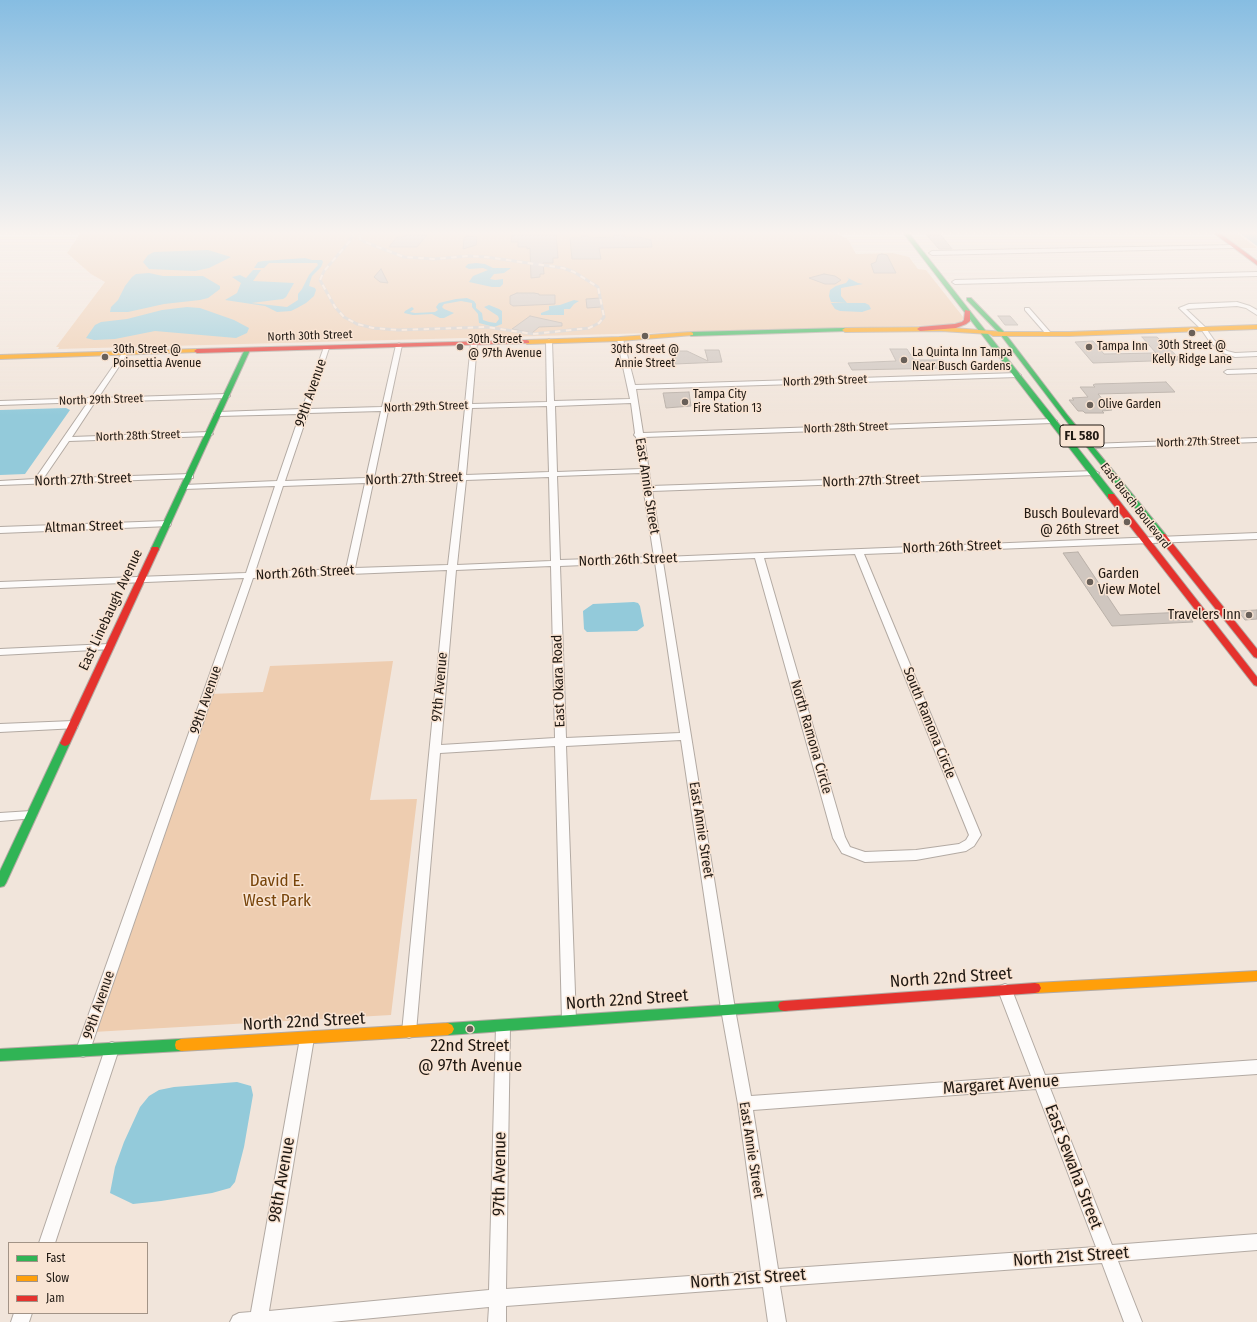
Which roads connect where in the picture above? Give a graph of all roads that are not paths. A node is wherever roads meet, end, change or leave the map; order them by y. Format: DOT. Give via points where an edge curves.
graph roads {
  1 [pos="954,293"];
  2 [pos="964,293"];
  3 [pos="1027,309"];
  4 [pos="967,311"];
  5 [pos="1257,312"];
  6 [pos="1257,327"];
  7 [pos="1203,328"];
  8 [pos="920,329"];
  9 [pos="984,333"];
  10 [pos="1002,333"];
  11 [pos="1048,333"];
  12 [pos="620,339"];
  13 [pos="549,341"];
  14 [pos="474,343"];
  15 [pos="399,345"];
  16 [pos="326,348"];
  17 [pos="247,350"];
  18 [pos="125,353"];
  19 [pos="1257,354"];
  20 [pos="0,357"];
  21 [pos="1257,371"];
  22 [pos="1227,372"];
  23 [pos="1018,375"];
  24 [pos="632,386"];
  25 [pos="226,396"];
  26 [pos="93,400"];
  27 [pos="633,401"];
  28 [pos="0,403"];
  29 [pos="552,403"];
  30 [pos="469,406"];
  31 [pos="386,409"];
  32 [pos="304,411"];
  33 [pos="218,414"];
  34 [pos="1053,421"];
  35 [pos="209,434"];
  36 [pos="638,435"];
  37 [pos="68,439"];
  38 [pos="1257,440"];
  39 [pos="1090,446"];
  40 [pos="644,471"];
  41 [pos="1094,473"];
  42 [pos="553,474"];
  43 [pos="190,476"];
  44 [pos="462,477"];
  45 [pos="38,481"];
  46 [pos="370,481"];
  47 [pos="0,483"];
  48 [pos="280,484"];
  49 [pos="184,487"];
  50 [pos="647,489"];
  51 [pos="167,524"];
  52 [pos="0,530"];
  53 [pos="1257,536"];
  54 [pos="1145,539"];
  55 [pos="1164,539"];
  56 [pos="858,551"];
  57 [pos="759,555"];
  58 [pos="658,559"];
  59 [pos="555,563"];
  60 [pos="452,566"];
  61 [pos="350,571"];
  62 [pos="250,576"];
  63 [pos="141,580"];
  64 [pos="0,585"];
  65 [pos="109,647"];
  66 [pos="0,652"];
  67 [pos="1233,652"];
  68 [pos="1257,655"];
  69 [pos="1257,669"];
  70 [pos="1257,683"];
  71 [pos="73,724"];
  72 [pos="0,728"];
  73 [pos="686,736"];
  74 [pos="560,742"];
  75 [pos="435,749"];
  76 [pos="31,815"];
  77 [pos="0,817"];
  78 [pos="916,855"];
  79 [pos="0,883"];
  80 [pos="1257,976"];
  81 [pos="1005,990"];
  82 [pos="728,1009"];
  83 [pos="569,1020"];
  84 [pos="503,1026"];
  85 [pos="410,1032"];
  86 [pos="306,1038"];
  87 [pos="112,1049"];
  88 [pos="83,1050"];
  89 [pos="0,1055"];
  90 [pos="1257,1067"];
  91 [pos="1040,1082"];
  92 [pos="745,1104"];
  93 [pos="47,1242"];
  94 [pos="1257,1242"];
  95 [pos="1107,1254"];
  96 [pos="770,1278"];
  97 [pos="498,1298"];
  98 [pos="258,1321"];
  99 [pos="239,1322"];
  100 [pos="497,1322"];
  101 [pos="777,1322"];
  102 [pos="1133,1322"];
  1 -- 4 [label="main road, East Busch Boulevard / FL 580"];
  2 -- 10 [label="main road, East Busch Boulevard / FL 580"];
  3 -- 11 [label="street"];
  4 -- 8 [label="main road" via="967,322 956,326"];
  4 -- 9 [label="main road, East Busch Boulevard / FL 580"];
  5 -- 7 [label="street" via="1237,304 1182,308"];
  6 -- 7 [label="main road, North 30th Street"];
  7 -- 11 [label="main road, North 30th Street"];
  7 -- 19 [label="street" via="1212,341 1225,352 1235,355"];
  8 -- 9 [label="main road, North 30th Street"];
  8 -- 12 [label="main road, North 30th Street" via="745,332"];
  9 -- 10 [label="main road, North 30th Street"];
  9 -- 12 [label="main road, North 30th Street" via="633,341"];
  9 -- 23 [label="main road, East Busch Boulevard / FL 580"];
  10 -- 11 [label="main road, North 30th Street"];
  10 -- 39 [label="main road, East Busch Boulevard / FL 580"];
  12 -- 13 [label="main road, North 30th Street"];
  12 -- 24 [label="street, East Annie Street"];
  13 -- 14 [label="main road, North 30th Street"];
  13 -- 29 [label="street, East Okara Road"];
  14 -- 15 [label="main road, North 30th Street"];
  14 -- 30 [label="street, 97th Avenue"];
  15 -- 16 [label="main road, North 30th Street"];
  15 -- 31 [label="street"];
  16 -- 17 [label="main road, North 30th Street"];
  16 -- 32 [label="street, 99th Avenue"];
  17 -- 18 [label="main road, North 30th Street"];
  17 -- 25 [label="main road, East Linebaugh Avenue"];
  18 -- 20 [label="main road, North 30th Street"];
  18 -- 26 [label="street"];
  21 -- 22 [label="street"];
  23 -- 24 [label="street, North 29th Street"];
  23 -- 34 [label="main road, East Busch Boulevard / FL 580"];
  24 -- 27 [label="street, East Annie Street"];
  25 -- 26 [label="street, North 29th Street"];
  25 -- 33 [label="main road, East Linebaugh Avenue"];
  26 -- 28 [label="street, North 29th Street"];
  26 -- 37 [label="street"];
  27 -- 29 [label="street, North 29th Street"];
  27 -- 36 [label="street, East Annie Street"];
  29 -- 30 [label="street, North 29th Street"];
  29 -- 42 [label="street, East Okara Road"];
  30 -- 31 [label="street, North 29th Street"];
  30 -- 44 [label="street, 97th Avenue"];
  31 -- 32 [label="street, North 29th Street"];
  31 -- 46 [label="street"];
  32 -- 33 [label="street, North 29th Street"];
  32 -- 48 [label="street, 99th Avenue"];
  33 -- 35 [label="main road, East Linebaugh Avenue"];
  34 -- 36 [label="street, North 28th Street"];
  34 -- 39 [label="main road" via="1062,423 1077,442"];
  34 -- 41 [label="main road, East Busch Boulevard / FL 580"];
  35 -- 37 [label="street, North 28th Street"];
  35 -- 43 [label="main road, East Linebaugh Avenue"];
  36 -- 40 [label="street, East Annie Street"];
  37 -- 45 [label="street"];
  38 -- 39 [label="street, North 27th Street"];
  39 -- 55 [label="main road, East Busch Boulevard / FL 580"];
  40 -- 42 [label="street, North 27th Street"];
  40 -- 50 [label="street, East Annie Street"];
  41 -- 50 [label="street, North 27th Street"];
  41 -- 54 [label="main road, East Busch Boulevard / FL 580"];
  42 -- 44 [label="street, North 27th Street"];
  42 -- 59 [label="street, East Okara Road"];
  43 -- 45 [label="street, North 27th Street"];
  43 -- 49 [label="main road, East Linebaugh Avenue"];
  44 -- 46 [label="street, North 27th Street"];
  44 -- 60 [label="street, 97th Avenue"];
  45 -- 47 [label="street, North 27th Street"];
  46 -- 48 [label="street, North 27th Street"];
  46 -- 61 [label="street"];
  48 -- 49 [label="street, North 27th Street"];
  48 -- 62 [label="street, 99th Avenue"];
  49 -- 51 [label="main road, East Linebaugh Avenue"];
  50 -- 58 [label="street, East Annie Street"];
  51 -- 52 [label="street, Altman Street"];
  51 -- 63 [label="main road, East Linebaugh Avenue"];
  53 -- 55 [label="street, North 26th Street"];
  54 -- 55 [label="street, North 26th Street"];
  54 -- 56 [label="street, North 26th Street"];
  54 -- 67 [label="main road, East Busch Boulevard / FL 580"];
  55 -- 68 [label="main road, East Busch Boulevard / FL 580"];
  56 -- 57 [label="street, North 26th Street"];
  56 -- 78 [label="street, South Ramona Circle" via="975,835 970,843 962,848"];
  57 -- 58 [label="street, North 26th Street"];
  57 -- 78 [label="street, North Ramona Circle" via="839,838 846,850 864,856"];
  58 -- 59 [label="street, North 26th Street"];
  58 -- 73 [label="street, East Annie Street"];
  59 -- 60 [label="street, North 26th Street"];
  59 -- 74 [label="street, East Okara Road"];
  60 -- 61 [label="street, North 26th Street"];
  60 -- 75 [label="street, 97th Avenue"];
  61 -- 62 [label="street, North 26th Street"];
  62 -- 63 [label="street, North 26th Street"];
  62 -- 88 [label="street, 99th Avenue"];
  63 -- 64 [label="street, North 26th Street"];
  63 -- 65 [label="main road, East Linebaugh Avenue"];
  65 -- 66 [label="street"];
  65 -- 71 [label="main road, East Linebaugh Avenue"];
  67 -- 69 [label="main road" via="1246,656"];
  67 -- 70 [label="main road, East Busch Boulevard / FL 580"];
  71 -- 72 [label="street"];
  71 -- 76 [label="main road, East Linebaugh Avenue"];
  73 -- 74 [label="street"];
  73 -- 82 [label="street, East Annie Street"];
  74 -- 75 [label="street"];
  74 -- 83 [label="street, East Okara Road"];
  75 -- 85 [label="street, 97th Avenue"];
  76 -- 77 [label="street"];
  76 -- 79 [label="main road, East Linebaugh Avenue"];
  80 -- 81 [label="main road, North 22nd Street"];
  81 -- 82 [label="main road, North 22nd Street"];
  81 -- 91 [label="street, East Sewaha Street"];
  82 -- 83 [label="main road, North 22nd Street"];
  82 -- 92 [label="street, East Annie Street"];
  83 -- 84 [label="main road, North 22nd Street"];
  84 -- 85 [label="main road, North 22nd Street"];
  84 -- 97 [label="street, 97th Avenue"];
  85 -- 86 [label="main road, North 22nd Street"];
  86 -- 87 [label="main road, North 22nd Street"];
  86 -- 98 [label="street, 98th Avenue"];
  87 -- 88 [label="main road, North 22nd Street"];
  87 -- 93 [label="street, 99th Avenue"];
  88 -- 89 [label="main road, North 22nd Street"];
  90 -- 91 [label="street, Margaret Avenue"];
  91 -- 92 [label="street, Margaret Avenue"];
  91 -- 95 [label="street, East Sewaha Street"];
  92 -- 96 [label="street, East Annie Street"];
  94 -- 95 [label="street, North 21st Street"];
  95 -- 96 [label="street, North 21st Street"];
  95 -- 102 [label="street, East Sewaha Street"];
  96 -- 97 [label="street, North 21st Street"];
  96 -- 101 [label="street, East Annie Street"];
  97 -- 98 [label="street, North 21st Street"];
  97 -- 100 [label="street, 97th Avenue"];
  98 -- 99 [label="street, North 21st Street"];
}
